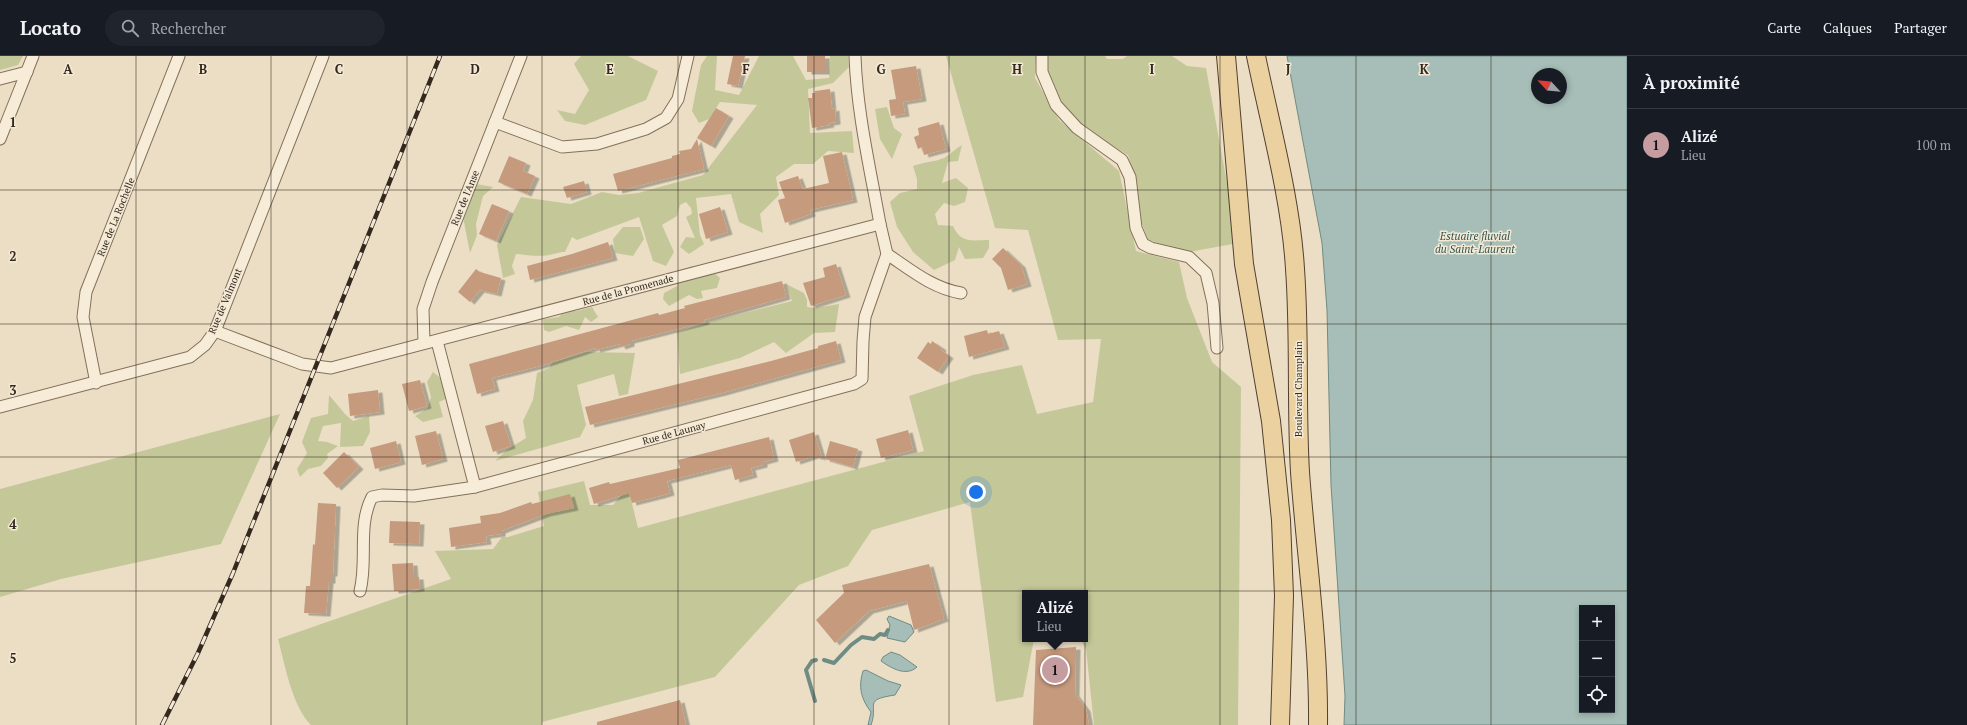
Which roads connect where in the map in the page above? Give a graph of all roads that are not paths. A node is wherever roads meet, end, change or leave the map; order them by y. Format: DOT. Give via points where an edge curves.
graph roads {
  1 [pos="33,56"];
  2 [pos="179,56"];
  3 [pos="323,56"];
  4 [pos="521,56"];
  5 [pos="688,56"];
  6 [pos="855,56"];
  7 [pos="1042,56"];
  8 [pos="1226,56"];
  9 [pos="1256,56"];
  10 [pos="27,72"];
  11 [pos="0,79"];
  12 [pos="495,122"];
  13 [pos="0,139"];
  14 [pos="880,224"];
  15 [pos="887,254"];
  16 [pos="961,293"];
  17 [pos="215,330"];
  18 [pos="437,341"];
  19 [pos="424,343"];
  20 [pos="1217,348"];
  21 [pos="96,383"];
  22 [pos="0,407"];
  23 [pos="475,487"];
  24 [pos="360,591"];
  25 [pos="1280,725"];
  26 [pos="1318,725"];
  1 -- 10 [label="street"];
  2 -- 21 [label="street, Rue de La Rochelle" via="86,292 83,317"];
  3 -- 17 [label="street, Rue de Valmont"];
  4 -- 12 [label="street, Rue de l'Anse"];
  5 -- 12 [label="street" via="678,99 666,118 646,129 597,144 562,147"];
  6 -- 14 [label="street" via="863,131"];
  7 -- 20 [label="street" via="1042,72 1056,105 1077,128 1122,160 1130,177 1136,228 1143,244 1189,257 1206,273 1213,303"];
  8 -- 25 [label="main road" via="1244,264 1271,421 1281,520 1284,596"];
  9 -- 26 [label="main road, Boulevard Champlain" via="1286,203 1295,267 1299,351 1299,448 1315,635"];
  10 -- 11 [label="street"];
  10 -- 13 [label="street"];
  12 -- 19 [label="street, Rue de l'Anse" via="423,309"];
  14 -- 15 [label="street"];
  14 -- 18 [label="street, Rue de la Promenade"];
  15 -- 16 [label="street" via="927,282 945,290"];
  15 -- 23 [label="street, Rue de Launay" via="865,317 862,379 854,384"];
  17 -- 19 [label="street, Rue de la Promenade" via="302,364 331,368"];
  17 -- 21 [label="street, Rue de Valmont" via="205,345 190,357"];
  18 -- 19 [label="street, Rue de la Promenade"];
  18 -- 23 [label="street"];
  21 -- 22 [label="street, Rue de Valmont"];
  23 -- 24 [label="street" via="414,496 372,497 366,507"];
}
